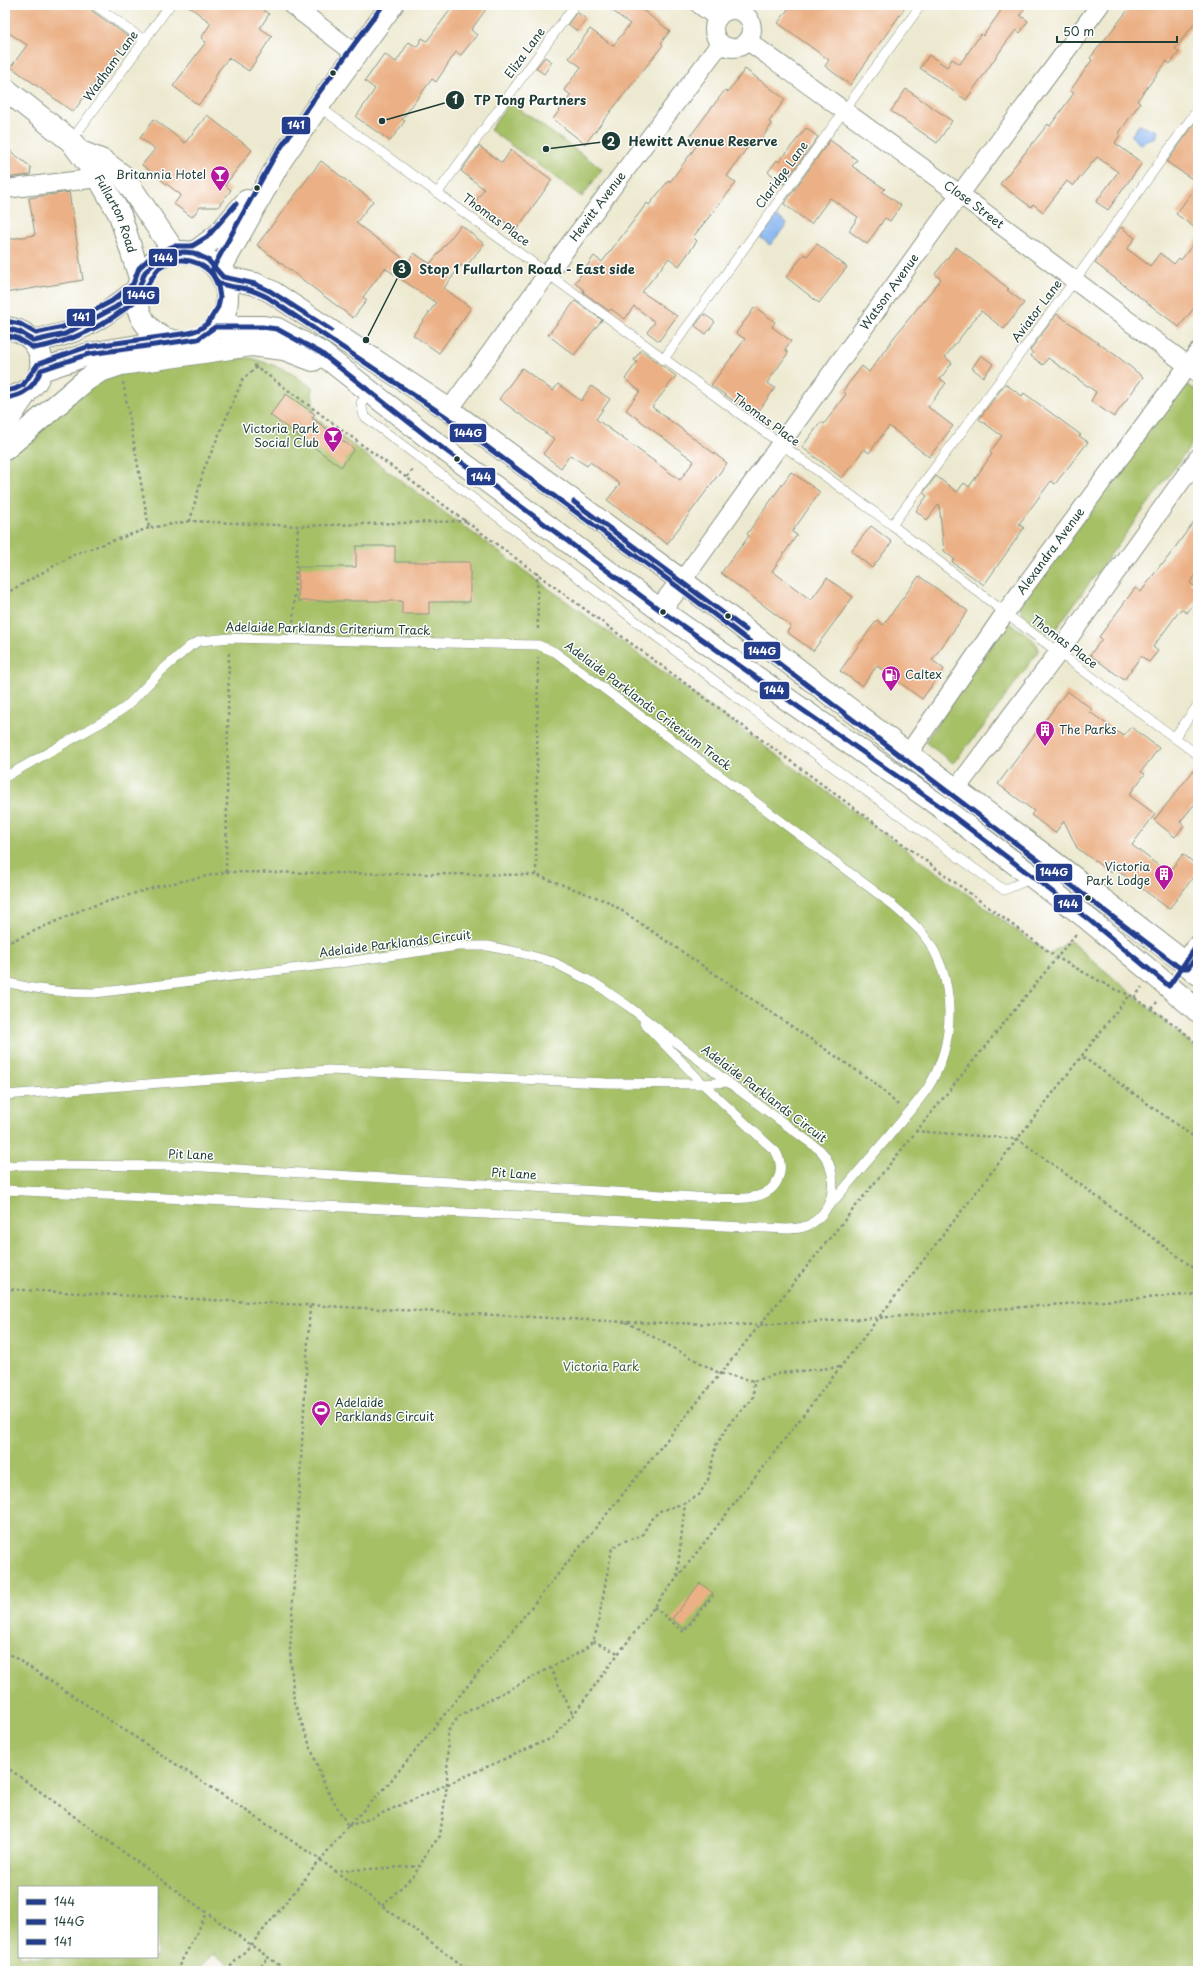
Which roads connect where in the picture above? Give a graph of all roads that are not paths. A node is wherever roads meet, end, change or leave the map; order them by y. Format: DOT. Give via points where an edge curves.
graph roads {
  1 [pos="95,5"];
  2 [pos="170,5"];
  3 [pos="292,5"];
  4 [pos="392,5"];
  5 [pos="575,5"];
  6 [pos="700,5"];
  7 [pos="921,5"];
  8 [pos="1100,5"];
  9 [pos="747,9"];
  10 [pos="718,18"];
  11 [pos="145,41"];
  12 [pos="748,41"];
  13 [pos="720,44"];
  14 [pos="356,54"];
  15 [pos="5,89"];
  16 [pos="318,106"];
  17 [pos="1198,109"];
  18 [pos="844,110"];
  19 [pos="75,146"];
  20 [pos="279,163"];
  21 [pos="99,178"];
  22 [pos="5,189"];
  23 [pos="438,192"];
  24 [pos="960,194"];
  25 [pos="184,253"];
  26 [pos="548,273"];
  27 [pos="221,274"];
  28 [pos="1075,280"];
  29 [pos="140,284"];
  30 [pos="215,327"];
  31 [pos="5,328"];
  32 [pos="34,341"];
  33 [pos="177,341"];
  34 [pos="663,360"];
  35 [pos="1195,364"];
  36 [pos="41,370"];
  37 [pos="368,390"];
  38 [pos="26,393"];
  39 [pos="5,398"];
  40 [pos="449,410"];
  41 [pos="5,424"];
  42 [pos="429,438"];
  43 [pos="780,445"];
  44 [pos="5,449"];
  45 [pos="1198,458"];
  46 [pos="892,525"];
  47 [pos="682,581"];
  48 [pos="660,610"];
  49 [pos="1005,613"];
  50 [pos="1058,653"];
  51 [pos="1198,705"];
  52 [pos="1174,738"];
  53 [pos="908,754"];
  54 [pos="1198,755"];
  55 [pos="5,777"];
  56 [pos="900,778"];
  57 [pos="956,789"];
  58 [pos="1033,877"];
  59 [pos="1198,944"];
  60 [pos="1191,968"];
  61 [pos="5,982"];
  62 [pos="1169,986"];
  63 [pos="628,1006"];
  64 [pos="1198,1011"];
  65 [pos="728,1082"];
  66 [pos="703,1084"];
  67 [pos="5,1095"];
  68 [pos="5,1167"];
  69 [pos="5,1190"];
  70 [pos="826,1210"];
  1 -- 11 [label="lane"];
  2 -- 11 [label="lane, Wadham Lane"];
  3 -- 14 [label="street"];
  4 -- 14 [label="main road"];
  5 -- 23 [label="lane, Eliza Lane"];
  6 -- 10 [label="street"];
  7 -- 18 [label="lane, Claridge Lane"];
  8 -- 24 [label="street, Watson Avenue"];
  9 -- 10 [label="street" via="729,10"];
  9 -- 12 [label="street" via="752,31"];
  10 -- 13 [label="street" via="714,32"];
  11 -- 19 [label="lane, Wadham Lane"];
  12 -- 13 [label="street" via="737,48"];
  12 -- 18 [label="street, Close Street"];
  13 -- 26 [label="street, Hewitt Avenue"];
  14 -- 16 [label="main road"];
  15 -- 19 [label="main road, Fullarton Road"];
  16 -- 20 [label="main road"];
  16 -- 23 [label="lane, Thomas Place"];
  17 -- 28 [label="lane, Aviator Lane"];
  18 -- 24 [label="street, Close Street"];
  18 -- 34 [label="lane, Claridge Lane"];
  19 -- 21 [label="main road, Fullarton Road"];
  19 -- 25 [label="main road, Fullarton Road" via="103,161 123,176"];
  20 -- 25 [label="main road" via="218,235"];
  20 -- 27 [label="main road"];
  21 -- 22 [label="street"];
  21 -- 29 [label="main road, Fullarton Road" via="120,215"];
  23 -- 26 [label="lane, Thomas Place"];
  24 -- 28 [label="street, Close Street"];
  24 -- 43 [label="street, Watson Avenue"];
  25 -- 27 [label="main road" via="208,260"];
  25 -- 29 [label="main road" via="158,260 145,272"];
  26 -- 34 [label="lane, Thomas Place"];
  26 -- 40 [label="street, Hewitt Avenue"];
  27 -- 30 [label="main road" via="227,303"];
  27 -- 40 [label="main road" via="272,292"];
  28 -- 35 [label="street, Close Street"];
  28 -- 46 [label="lane, Aviator Lane"];
  29 -- 32 [label="main road" via="116,307 89,322 65,334"];
  29 -- 33 [label="main road" via="139,304 143,319 158,334"];
  30 -- 33 [label="main road" via="198,339"];
  30 -- 37 [label="main road" via="277,329 321,353"];
  31 -- 32 [label="main road" via="26,333"];
  32 -- 36 [label="main road" via="42,360"];
  33 -- 36 [label="main road" via="89,354"];
  34 -- 43 [label="lane, Thomas Place"];
  35 -- 49 [label="street, Alexandra Avenue"];
  36 -- 38 [label="main road" via="36,383"];
  37 -- 42 [label="main road"];
  37 -- 44 [label="main road" via="311,359 284,349 251,345 121,364 100,371 86,380"];
  37 -- 58 [label="lane" via="361,403 364,416 747,705 1004,890"];
  38 -- 39 [label="main road"];
  38 -- 41 [label="main road"];
  40 -- 42 [label="main road"];
  40 -- 47 [label="main road"];
  42 -- 48 [label="main road"];
  43 -- 46 [label="lane, Thomas Place"];
  43 -- 47 [label="street, Watson Avenue"];
  45 -- 50 [label="street"];
  46 -- 49 [label="lane, Thomas Place"];
  47 -- 48 [label="main road"];
  47 -- 53 [label="main road"];
  48 -- 56 [label="main road"];
  49 -- 50 [label="lane, Thomas Place"];
  49 -- 53 [label="street, Alexandra Avenue"];
  50 -- 52 [label="lane, Thomas Place"];
  50 -- 57 [label="street"];
  51 -- 52 [label="lane"];
  52 -- 54 [label="lane, Thomas Place"];
  53 -- 56 [label="main road"];
  53 -- 57 [label="main road"];
  55 -- 70 [label="lane, Adelaide Parklands Criterium Track" via="127,706 160,672 190,646 200,641 230,638 538,645 555,652 885,899 923,934 936,955 947,988 950,1015 941,1060 928,1088"];
  56 -- 58 [label="main road"];
  57 -- 60 [label="main road"];
  58 -- 62 [label="main road"];
  59 -- 60 [label="street"];
  60 -- 62 [label="main road"];
  61 -- 63 [label="lane, Adelaide Parklands Circuit" via="32,989 95,993 458,946 488,946 553,962 596,984"];
  62 -- 64 [label="main road"];
  63 -- 65 [label="lane, Adelaide Parklands Circuit"];
  63 -- 66 [label="lane, Pit Lane"];
  65 -- 66 [label="lane"];
  65 -- 70 [label="lane, Adelaide Parklands Circuit" via="827,1157 833,1182"];
  66 -- 67 [label="lane" via="606,1083 329,1070"];
  66 -- 68 [label="lane, Pit Lane" via="776,1152 780,1165 779,1177 774,1187 766,1194 754,1198 695,1197 187,1166"];
  69 -- 70 [label="lane, Adelaide Parklands Circuit" via="786,1229 806,1227 815,1222"];
}
